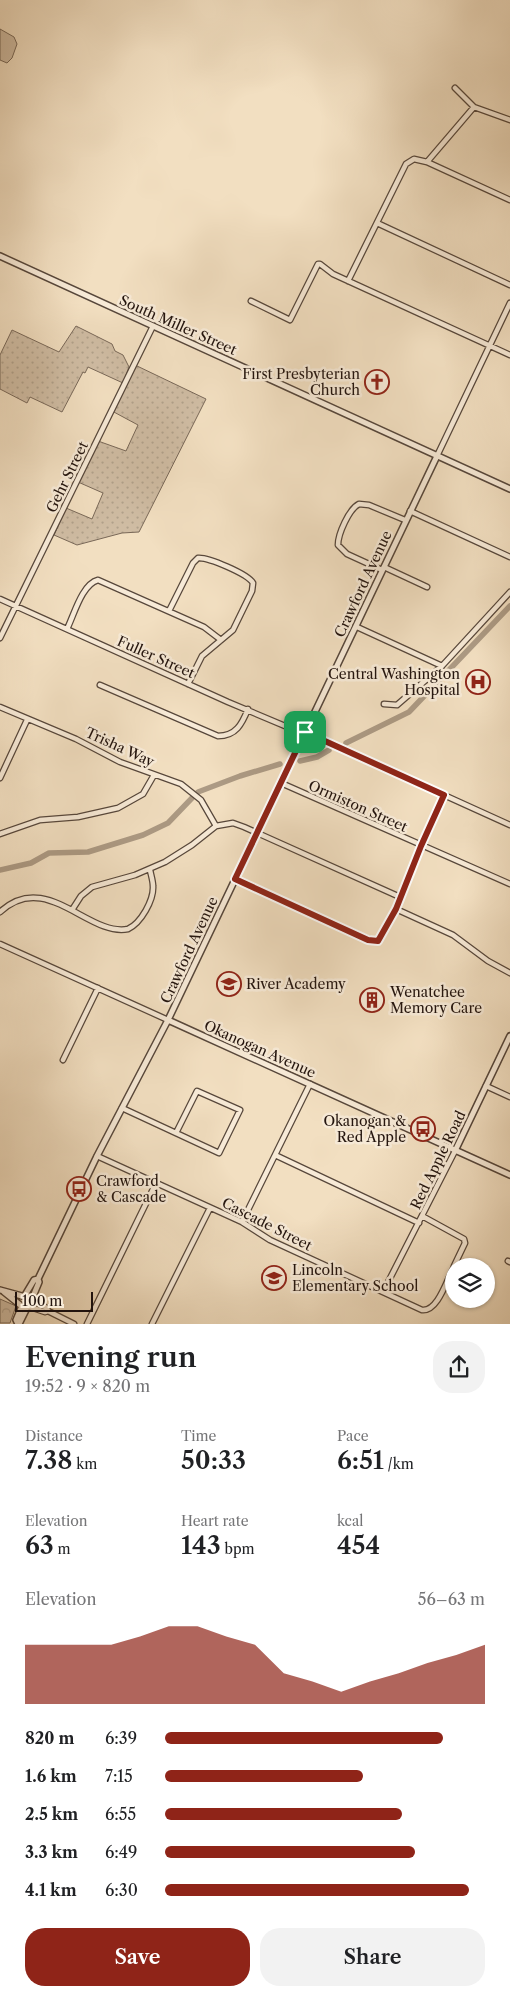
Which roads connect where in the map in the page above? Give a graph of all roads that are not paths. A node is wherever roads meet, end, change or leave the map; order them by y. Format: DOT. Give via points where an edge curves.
graph roads {
  1 [pos="455,88"];
  2 [pos="474,107"];
  3 [pos="510,120"];
  4 [pos="427,162"];
  5 [pos="510,200"];
  6 [pos="377,223"];
  7 [pos="0,256"];
  8 [pos="348,280"];
  9 [pos="510,285"];
  10 [pos="250,301"];
  11 [pos="510,303"];
  12 [pos="153,326"];
  13 [pos="490,346"];
  14 [pos="510,355"];
  15 [pos="437,456"];
  16 [pos="510,489"];
  17 [pos="410,512"];
  18 [pos="405,520"];
  19 [pos="510,557"];
  20 [pos="383,569"];
  21 [pos="427,587"];
  22 [pos="510,592"];
  23 [pos="0,599"];
  24 [pos="16,606"];
  25 [pos="169,611"];
  26 [pos="357,627"];
  27 [pos="67,629"];
  28 [pos="0,638"];
  29 [pos="221,640"];
  30 [pos="442,666"];
  31 [pos="188,684"];
  32 [pos="100,685"];
  33 [pos="384,704"];
  34 [pos="0,707"];
  35 [pos="248,709"];
  36 [pos="27,720"];
  37 [pos="305,733"];
  38 [pos="154,775"];
  39 [pos="0,778"];
  40 [pos="280,783"];
  41 [pos="444,795"];
  42 [pos="510,825"];
  43 [pos="216,826"];
  44 [pos="257,833"];
  45 [pos="0,834"];
  46 [pos="421,846"];
  47 [pos="150,870"];
  48 [pos="235,879"];
  49 [pos="510,884"];
  50 [pos="400,896"];
  51 [pos="396,909"];
  52 [pos="72,910"];
  53 [pos="0,912"];
  54 [pos="0,944"];
  55 [pos="510,973"];
  56 [pos="98,988"];
  57 [pos="168,1020"];
  58 [pos="510,1036"];
  59 [pos="63,1060"];
  60 [pos="310,1084"];
  61 [pos="486,1086"];
  62 [pos="510,1097"];
  63 [pos="122,1108"];
  64 [pos="176,1133"];
  65 [pos="455,1152"];
  66 [pos="97,1156"];
  67 [pos="276,1156"];
  68 [pos="510,1175"];
  69 [pos="156,1183"];
  70 [pos="210,1208"];
  71 [pos="422,1216"];
  72 [pos="242,1222"];
  73 [pos="419,1223"];
  74 [pos="458,1258"];
  75 [pos="38,1279"];
  76 [pos="445,1284"];
  77 [pos="2,1291"];
  78 [pos="383,1292"];
  79 [pos="23,1296"];
  80 [pos="33,1300"];
  81 [pos="25,1306"];
  82 [pos="48,1311"];
  83 [pos="18,1324"];
  84 [pos="74,1324"];
  85 [pos="87,1324"];
  86 [pos="152,1324"];
  1 -- 2 [label="street"];
  2 -- 3 [label="street"];
  2 -- 4 [label="street"];
  4 -- 5 [label="street"];
  4 -- 6 [label="street" via="414,159 406,164"];
  6 -- 8 [label="street"];
  6 -- 9 [label="street"];
  7 -- 12 [label="street, South Miller Street"];
  8 -- 10 [label="street" via="318,264 290,320"];
  8 -- 13 [label="street"];
  11 -- 13 [label="street, Crawford Avenue"];
  12 -- 15 [label="street, South Miller Street"];
  12 -- 24 [label="street, Gehr Street"];
  13 -- 14 [label="street"];
  13 -- 15 [label="street, Crawford Avenue"];
  15 -- 16 [label="street, South Miller Street"];
  15 -- 17 [label="street, Crawford Avenue"];
  17 -- 18 [label="street, Crawford Avenue"];
  17 -- 19 [label="street"];
  18 -- 20 [label="street, Crawford Avenue"];
  18 -- 20 [label="street" via="359,504 353,509 339,537 338,545 342,552"];
  20 -- 21 [label="street"];
  20 -- 26 [label="street, Crawford Avenue"];
  22 -- 30 [label="street"];
  23 -- 24 [label="street, Fuller Street"];
  24 -- 27 [label="street, Fuller Street"];
  24 -- 28 [label="street, Gehr Street"];
  25 -- 27 [label="street" via="102,581 94,581 86,589"];
  25 -- 29 [label="street" via="209,629"];
  25 -- 29 [label="street" via="198,558 245,575 252,580 253,588 233,630"];
  26 -- 30 [label="street"];
  26 -- 37 [label="street, Crawford Avenue"];
  27 -- 31 [label="street, Fuller Street"];
  29 -- 31 [label="street" via="202,656"];
  30 -- 33 [label="street" via="398,705"];
  31 -- 35 [label="street, Fuller Street"];
  32 -- 35 [label="street" via="218,736 226,736 237,729"];
  34 -- 36 [label="street, Trisha Way"];
  35 -- 37 [label="street, Fuller Street"];
  36 -- 38 [label="street, Trisha Way"];
  36 -- 39 [label="street"];
  37 -- 40 [label="street, Crawford Avenue"];
  37 -- 41 [label="street, Fuller Street"];
  38 -- 43 [label="street, Trisha Way" via="188,788 201,800"];
  38 -- 45 [label="street" via="143,794 118,808 78,817 40,820"];
  40 -- 44 [label="street, Crawford Avenue"];
  40 -- 46 [label="street, Ormiston Street"];
  41 -- 42 [label="street, Fuller Street"];
  41 -- 46 [label="street"];
  43 -- 44 [label="street" via="233,823"];
  43 -- 47 [label="street" via="181,853"];
  44 -- 48 [label="street, Crawford Avenue"];
  44 -- 50 [label="street"];
  46 -- 49 [label="street, Ormiston Street"];
  46 -- 50 [label="street"];
  47 -- 52 [label="street" via="92,887"];
  47 -- 52 [label="street" via="154,886 151,898 133,927 116,930"];
  48 -- 51 [label="street" via="373,941 380,940"];
  48 -- 57 [label="street, Crawford Avenue"];
  50 -- 51 [label="street"];
  51 -- 55 [label="street" via="453,935"];
  52 -- 53 [label="street" via="47,899 29,898"];
  54 -- 56 [label="street, Okanogan Avenue"];
  56 -- 57 [label="street, Okanogan Avenue"];
  56 -- 59 [label="street"];
  57 -- 60 [label="street, Okanogan Avenue"];
  57 -- 63 [label="street, Crawford Avenue"];
  58 -- 61 [label="street, Red Apple Road"];
  60 -- 65 [label="street, Okanogan Avenue"];
  60 -- 67 [label="street"];
  61 -- 62 [label="street"];
  61 -- 65 [label="street, Red Apple Road"];
  63 -- 64 [label="street"];
  63 -- 66 [label="street, Crawford Avenue"];
  64 -- 64 [label="street" via="197,1091 240,1110 219,1153"];
  65 -- 68 [label="street, Okanogan Avenue"];
  65 -- 71 [label="street, Red Apple Road"];
  66 -- 69 [label="street, Cascade Street"];
  66 -- 75 [label="street, Crawford Avenue"];
  67 -- 72 [label="street"];
  67 -- 73 [label="street"];
  69 -- 70 [label="street, Cascade Street"];
  69 -- 85 [label="street"];
  70 -- 72 [label="street, Cascade Street"];
  70 -- 86 [label="street"];
  71 -- 73 [label="street, Red Apple Road"];
  71 -- 74 [label="street" via="464,1238 465,1244"];
  72 -- 78 [label="street, Cascade Street" via="270,1240"];
  73 -- 78 [label="street, Red Apple Road"];
  75 -- 79 [label="street, Crawford Avenue"];
  75 -- 80 [label="street, Crawford Avenue"];
  76 -- 78 [label="street, Cascade Street" via="434,1306 427,1310"];
  77 -- 79 [label="street"];
  77 -- 81 [label="street"];
  79 -- 80 [label="street"];
  79 -- 81 [label="street"];
  80 -- 81 [label="street, Crawford Avenue"];
  80 -- 82 [label="street"];
  81 -- 82 [label="street"];
  81 -- 83 [label="street" via="16,1320"];
  82 -- 84 [label="street"];
}
